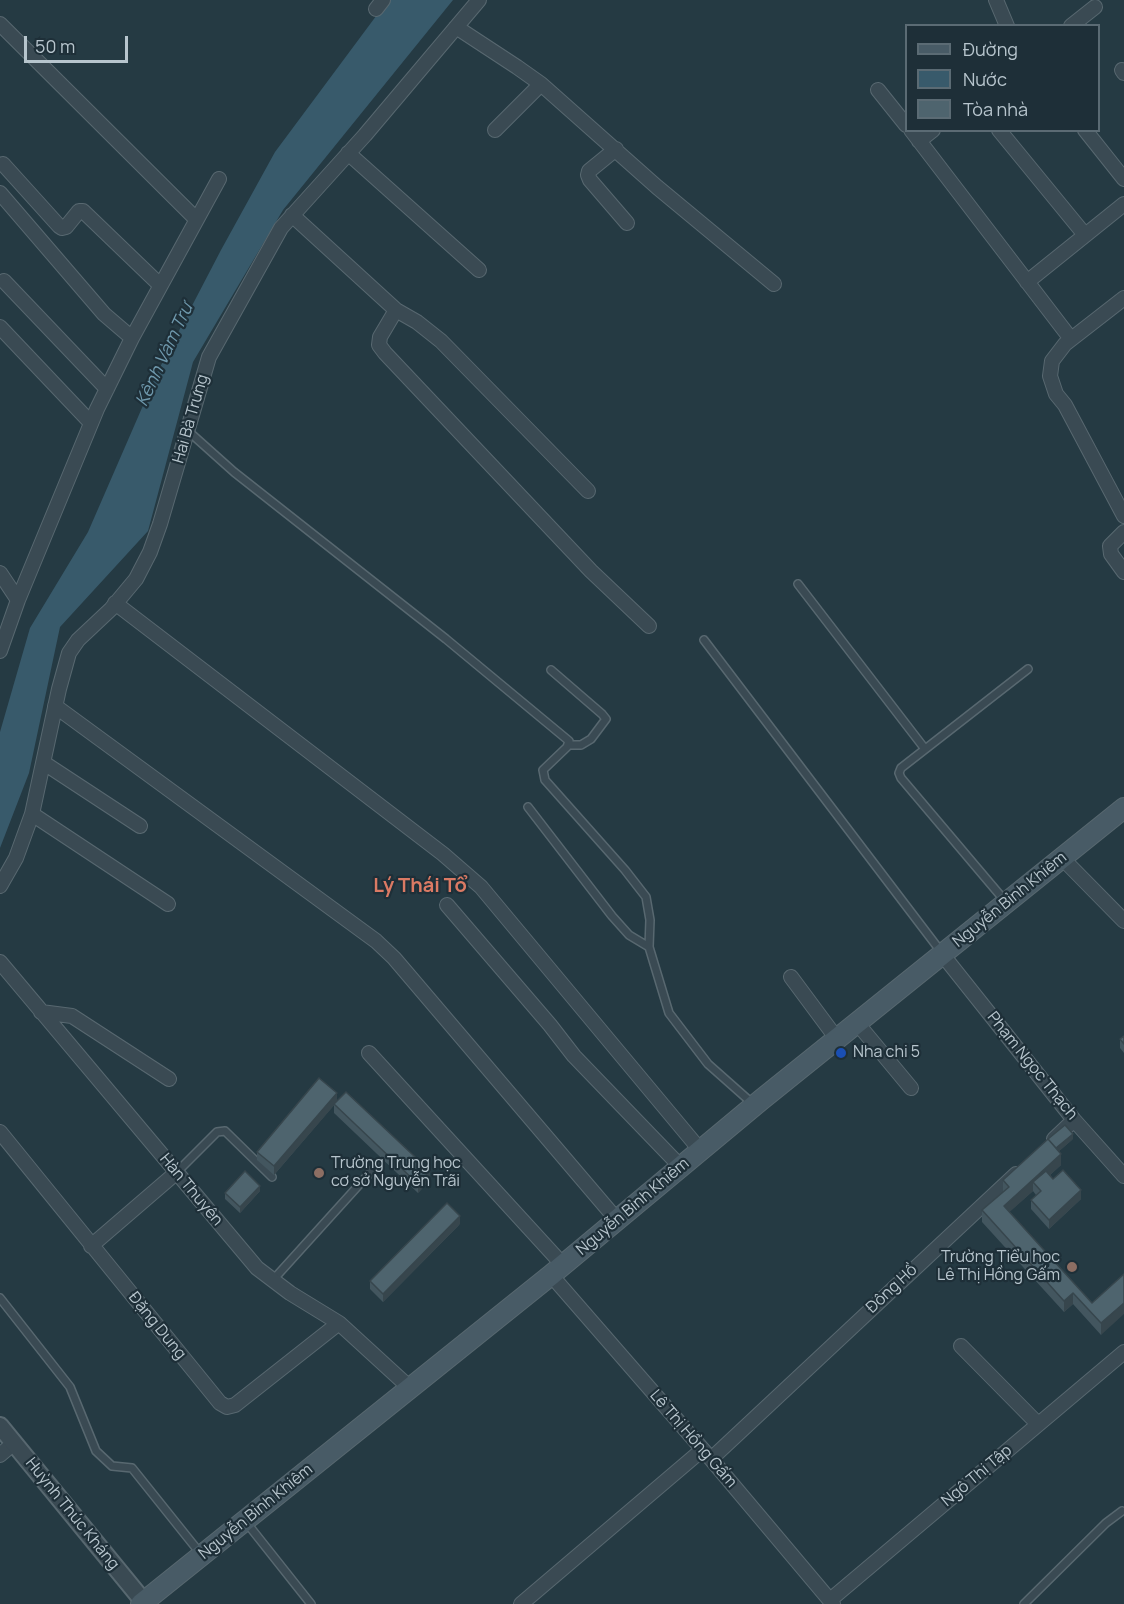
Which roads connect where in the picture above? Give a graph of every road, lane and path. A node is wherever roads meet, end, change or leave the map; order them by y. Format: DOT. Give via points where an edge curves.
graph roads {
  1 [pos="479,0"];
  2 [pos="996,0"];
  3 [pos="1095,8"];
  4 [pos="0,24"];
  5 [pos="1006,24"];
  6 [pos="1074,24"];
  7 [pos="456,27"];
  8 [pos="541,84"];
  9 [pos="878,90"];
  10 [pos="905,124"];
  11 [pos="495,130"];
  12 [pos="1001,132"];
  13 [pos="1087,132"];
  14 [pos="915,136"];
  15 [pos="615,149"];
  16 [pos="348,153"];
  17 [pos="3,164"];
  18 [pos="219,178"];
  19 [pos="1124,179"];
  20 [pos="0,193"];
  21 [pos="1124,204"];
  22 [pos="292,215"];
  23 [pos="196,219"];
  24 [pos="627,223"];
  25 [pos="1085,235"];
  26 [pos="479,270"];
  27 [pos="4,281"];
  28 [pos="1027,282"];
  29 [pos="774,284"];
  30 [pos="160,285"];
  31 [pos="1124,298"];
  32 [pos="396,310"];
  33 [pos="0,327"];
  34 [pos="132,338"];
  35 [pos="1071,339"];
  36 [pos="107,389"];
  37 [pos="91,423"];
  38 [pos="187,430"];
  39 [pos="588,491"];
  40 [pos="1124,516"];
  41 [pos="1124,532"];
  42 [pos="1124,572"];
  43 [pos="0,573"];
  44 [pos="798,584"];
  45 [pos="18,600"];
  46 [pos="115,603"];
  47 [pos="649,626"];
  48 [pos="704,640"];
  49 [pos="0,651"];
  50 [pos="1028,669"];
  51 [pos="551,670"];
  52 [pos="55,706"];
  53 [pos="569,745"];
  54 [pos="925,749"];
  55 [pos="44,763"];
  56 [pos="528,807"];
  57 [pos="1124,808"];
  58 [pos="32,814"];
  59 [pos="140,826"];
  60 [pos="1062,858"];
  61 [pos="0,886"];
  62 [pos="1006,903"];
  63 [pos="168,904"];
  64 [pos="447,905"];
  65 [pos="1124,921"];
  66 [pos="649,947"];
  67 [pos="942,954"];
  68 [pos="0,962"];
  69 [pos="791,977"];
  70 [pos="41,1011"];
  71 [pos="857,1023"];
  72 [pos="837,1039"];
  73 [pos="369,1053"];
  74 [pos="169,1079"];
  75 [pos="911,1088"];
  76 [pos="755,1106"];
  77 [pos="1074,1120"];
  78 [pos="0,1132"];
  79 [pos="701,1150"];
  80 [pos="1040,1152"];
  81 [pos="376,1165"];
  82 [pos="681,1167"];
  83 [pos="1022,1168"];
  84 [pos="177,1172"];
  85 [pos="1124,1176"];
  86 [pos="272,1177"];
  87 [pos="617,1220"];
  88 [pos="91,1245"];
  89 [pos="557,1270"];
  90 [pos="272,1281"];
  91 [pos="0,1298"];
  92 [pos="339,1323"];
  93 [pos="962,1346"];
  94 [pos="1124,1352"];
  95 [pos="410,1388"];
  96 [pos="1038,1424"];
  97 [pos="0,1426"];
  98 [pos="14,1443"];
  99 [pos="706,1454"];
  100 [pos="0,1455"];
  101 [pos="1122,1511"];
  102 [pos="245,1521"];
  103 [pos="202,1556"];
  104 [pos="143,1603"];
  105 [pos="829,1603"];
  106 [pos="311,1604"];
  107 [pos="521,1604"];
  108 [pos="1024,1604"];
  1 -- 7 [label="street, Hai Bà Trưng"];
  2 -- 5 [label="street"];
  3 -- 6 [label="street"];
  4 -- 23 [label="street"];
  7 -- 8 [label="street"];
  7 -- 16 [label="street, Hai Bà Trưng"];
  8 -- 11 [label="street"];
  8 -- 15 [label="street"];
  9 -- 10 [label="street"];
  12 -- 25 [label="street"];
  13 -- 19 [label="street"];
  14 -- 28 [label="street"];
  15 -- 24 [label="street" via="588,175"];
  15 -- 29 [label="street"];
  16 -- 22 [label="street, Hai Bà Trưng"];
  16 -- 26 [label="street"];
  17 -- 30 [label="street" via="59,226 66,227 83,211"];
  18 -- 23 [label="street"];
  20 -- 34 [label="street" via="104,314"];
  21 -- 25 [label="street"];
  22 -- 32 [label="street"];
  22 -- 38 [label="street, Hai Bà Trưng" via="209,357"];
  23 -- 30 [label="street"];
  25 -- 28 [label="street"];
  27 -- 36 [label="street"];
  28 -- 35 [label="street"];
  30 -- 34 [label="street"];
  31 -- 35 [label="street"];
  32 -- 39 [label="street" via="441,341"];
  32 -- 47 [label="street" via="380,337 379,345 385,353 591,571"];
  33 -- 37 [label="street"];
  34 -- 36 [label="street"];
  35 -- 40 [label="street" via="1052,361 1050,376 1056,394"];
  36 -- 37 [label="street"];
  37 -- 45 [label="street"];
  38 -- 46 [label="street, Hai Bà Trưng" via="150,552 136,579"];
  38 -- 53 [label="lane" via="446,639 569,741"];
  41 -- 42 [label="street" via="1110,546"];
  43 -- 45 [label="street"];
  44 -- 54 [label="lane"];
  45 -- 49 [label="street"];
  46 -- 52 [label="street, Hai Bà Trưng" via="69,653"];
  46 -- 79 [label="street" via="481,887"];
  48 -- 67 [label="lane"];
  50 -- 54 [label="lane"];
  51 -- 53 [label="lane" via="606,719 591,739 581,745"];
  52 -- 55 [label="street, Hai Bà Trưng"];
  52 -- 87 [label="street" via="376,941"];
  53 -- 66 [label="lane" via="543,770 545,780 646,897"];
  54 -- 62 [label="lane" via="901,768 901,778"];
  55 -- 58 [label="street, Hai Bà Trưng"];
  55 -- 59 [label="street"];
  56 -- 66 [label="lane" via="629,935"];
  57 -- 60 [label="main road, Nguyễn Bỉnh Khiêm"];
  58 -- 61 [label="street, Hai Bà Trưng" via="16,858"];
  58 -- 63 [label="street"];
  60 -- 62 [label="main road, Nguyễn Bỉnh Khiêm"];
  60 -- 65 [label="street"];
  62 -- 67 [label="main road, Nguyễn Bỉnh Khiêm"];
  64 -- 82 [label="street" via="574,1056"];
  66 -- 76 [label="lane" via="669,1013 708,1064"];
  67 -- 71 [label="main road, Nguyễn Bỉnh Khiêm"];
  67 -- 77 [label="street, Phạm Ngọc Thạch"];
  68 -- 70 [label="street, Hàn Thuyên"];
  69 -- 72 [label="street"];
  70 -- 74 [label="street" via="72,1016"];
  70 -- 84 [label="street, Hàn Thuyên"];
  71 -- 72 [label="main road, Nguyễn Bỉnh Khiêm"];
  71 -- 75 [label="street"];
  72 -- 76 [label="main road, Nguyễn Bỉnh Khiêm"];
  73 -- 89 [label="street, Lê Thị Hồng Gấm"];
  76 -- 79 [label="main road, Nguyễn Bỉnh Khiêm"];
  77 -- 80 [label="street"];
  77 -- 85 [label="street, Phạm Ngọc Thạch"];
  78 -- 88 [label="street, Đặng Dung"];
  79 -- 82 [label="main road, Nguyễn Bỉnh Khiêm"];
  81 -- 90 [label="lane"];
  82 -- 87 [label="main road, Nguyễn Bỉnh Khiêm"];
  83 -- 99 [label="street, Đông Hồ"];
  84 -- 86 [label="lane" via="217,1132 225,1131"];
  84 -- 88 [label="street"];
  84 -- 90 [label="street, Hàn Thuyên"];
  87 -- 89 [label="main road, Nguyễn Bỉnh Khiêm"];
  88 -- 92 [label="street, Đặng Dung" via="227,1407 235,1405"];
  89 -- 95 [label="main road, Nguyễn Bỉnh Khiêm"];
  89 -- 99 [label="street, Lê Thị Hồng Gấm"];
  90 -- 92 [label="street, Hàn Thuyên"];
  91 -- 103 [label="lane" via="70,1387 96,1451 112,1466 132,1468"];
  92 -- 95 [label="street, Hàn Thuyên"];
  93 -- 96 [label="street"];
  94 -- 96 [label="street, Ngô Thị Tập"];
  95 -- 102 [label="main road, Nguyễn Bỉnh Khiêm"];
  96 -- 105 [label="street, Ngô Thị Tập"];
  97 -- 98 [label="street, Huỳnh Thúc Kháng"];
  98 -- 100 [label="street"];
  98 -- 104 [label="street, Huỳnh Thúc Kháng"];
  99 -- 105 [label="street, Lê Thị Hồng Gấm"];
  99 -- 107 [label="street, Đông Hồ"];
  101 -- 108 [label="lane"];
  102 -- 103 [label="main road, Nguyễn Bỉnh Khiêm"];
  102 -- 106 [label="lane"];
  103 -- 104 [label="main road, Nguyễn Bỉnh Khiêm"];
}
